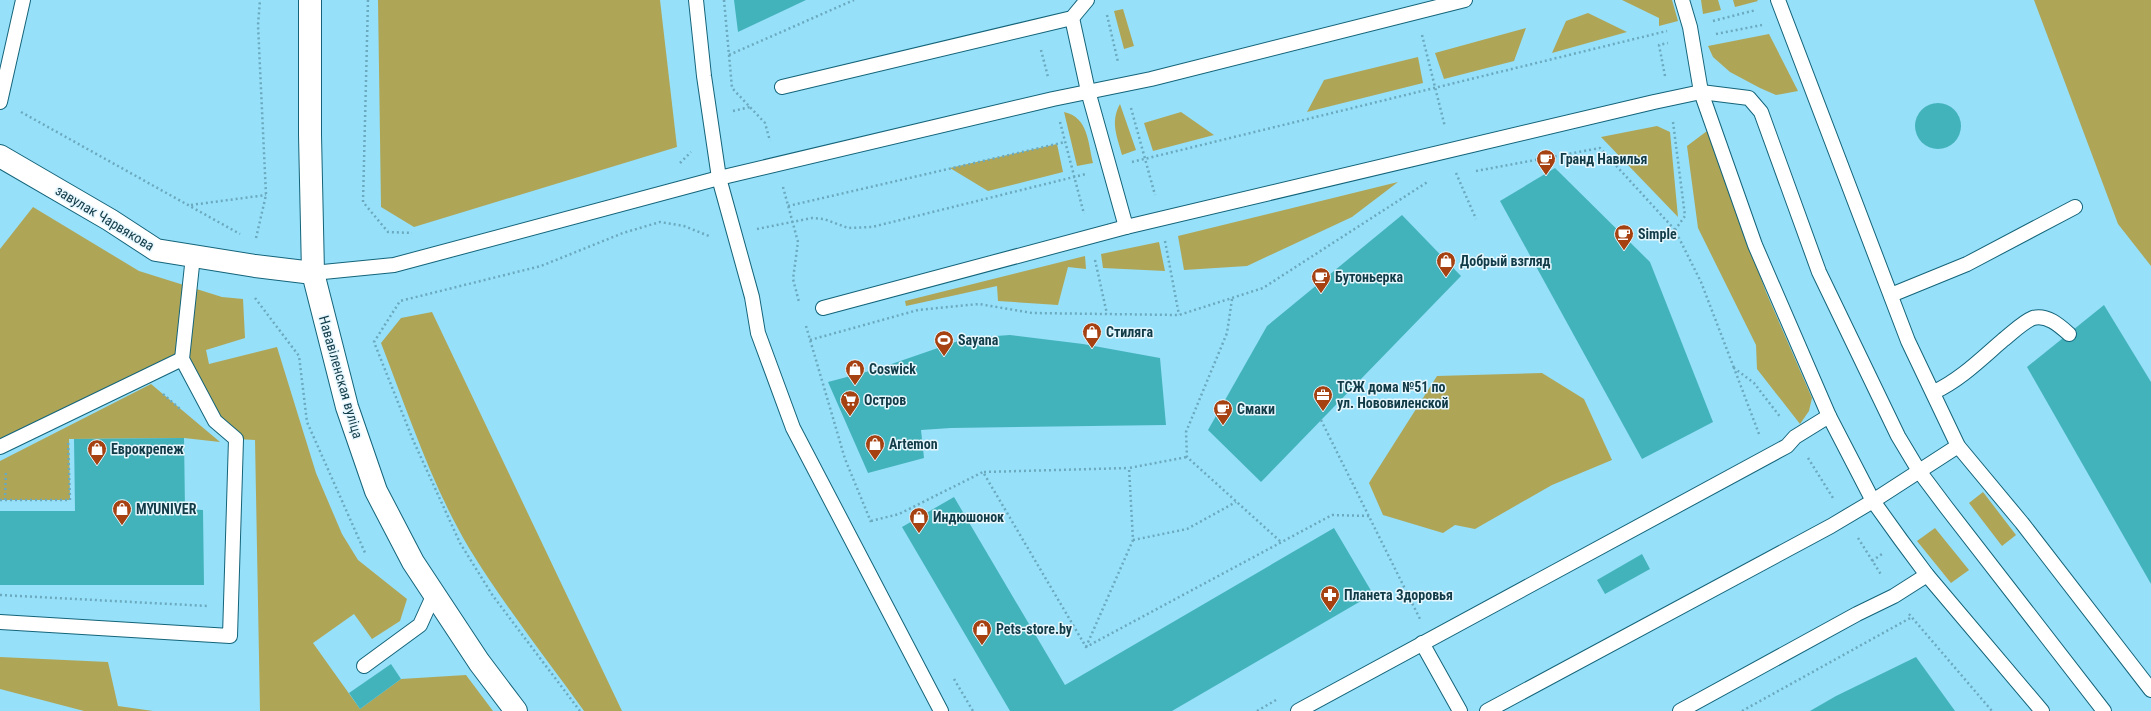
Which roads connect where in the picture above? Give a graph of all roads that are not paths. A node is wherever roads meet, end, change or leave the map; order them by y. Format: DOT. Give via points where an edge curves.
graph roads {
  1 [pos="23,0"];
  2 [pos="310,0"];
  3 [pos="696,0"];
  4 [pos="1087,0"];
  5 [pos="1465,0"];
  6 [pos="1682,0"];
  7 [pos="1778,0"];
  8 [pos="1072,18"];
  9 [pos="782,87"];
  10 [pos="1088,91"];
  11 [pos="1701,92"];
  12 [pos="0,101"];
  13 [pos="0,156"];
  14 [pos="718,178"];
  15 [pos="2074,207"];
  16 [pos="1126,227"];
  17 [pos="193,256"];
  18 [pos="313,273"];
  19 [pos="1890,295"];
  20 [pos="823,308"];
  21 [pos="2069,334"];
  22 [pos="182,359"];
  23 [pos="1934,392"];
  24 [pos="1829,416"];
  25 [pos="1958,446"];
  26 [pos="0,447"];
  27 [pos="1919,471"];
  28 [pos="1873,501"];
  29 [pos="1927,575"];
  30 [pos="434,594"];
  31 [pos="0,622"];
  32 [pos="1422,643"];
  33 [pos="364,666"];
  34 [pos="2151,690"];
  35 [pos="516,711"];
  36 [pos="941,711"];
  37 [pos="1298,711"];
  38 [pos="1460,711"];
  39 [pos="1487,711"];
  40 [pos="1680,711"];
  41 [pos="2042,711"];
  42 [pos="2104,711"];
  1 -- 12 [label="lane"];
  2 -- 18 [label="street, Нававіленская вуліца"];
  3 -- 14 [label="lane"];
  4 -- 8 [label="lane"];
  5 -- 10 [label="lane"];
  6 -- 11 [label="lane" via="1690,27"];
  7 -- 19 [label="lane"];
  8 -- 9 [label="lane"];
  8 -- 10 [label="lane"];
  10 -- 14 [label="lane"];
  10 -- 16 [label="lane"];
  11 -- 16 [label="lane"];
  11 -- 24 [label="lane" via="1755,245"];
  11 -- 27 [label="lane" via="1749,98 1761,112 1819,272 1891,424"];
  13 -- 17 [label="street, завулак Чарвякова" via="156,250"];
  14 -- 18 [label="lane" via="394,265"];
  14 -- 36 [label="lane" via="752,297 758,333 793,428"];
  15 -- 19 [label="lane" via="1966,264"];
  16 -- 20 [label="lane"];
  17 -- 18 [label="street, завулак Чарвякова"];
  17 -- 22 [label="lane"];
  18 -- 30 [label="street, Нававіленская вуліца" via="347,407 376,491 413,562"];
  19 -- 23 [label="lane" via="1908,342"];
  21 -- 23 [label="lane" via="2056,323 2034,318 2014,331 1952,384"];
  22 -- 26 [label="lane"];
  22 -- 31 [label="lane" via="215,421 236,439 230,636"];
  23 -- 25 [label="lane"];
  24 -- 28 [label="lane"];
  24 -- 32 [label="lane" via="1795,437 1787,446"];
  25 -- 27 [label="lane"];
  25 -- 34 [label="lane"];
  27 -- 28 [label="lane"];
  27 -- 42 [label="lane"];
  28 -- 29 [label="lane"];
  28 -- 39 [label="lane" via="1824,530"];
  29 -- 40 [label="lane" via="1894,596"];
  29 -- 41 [label="lane"];
  30 -- 33 [label="lane" via="420,625"];
  30 -- 35 [label="street, Нававіленская вуліца" via="479,662"];
  32 -- 37 [label="lane"];
  32 -- 38 [label="lane"];
}
